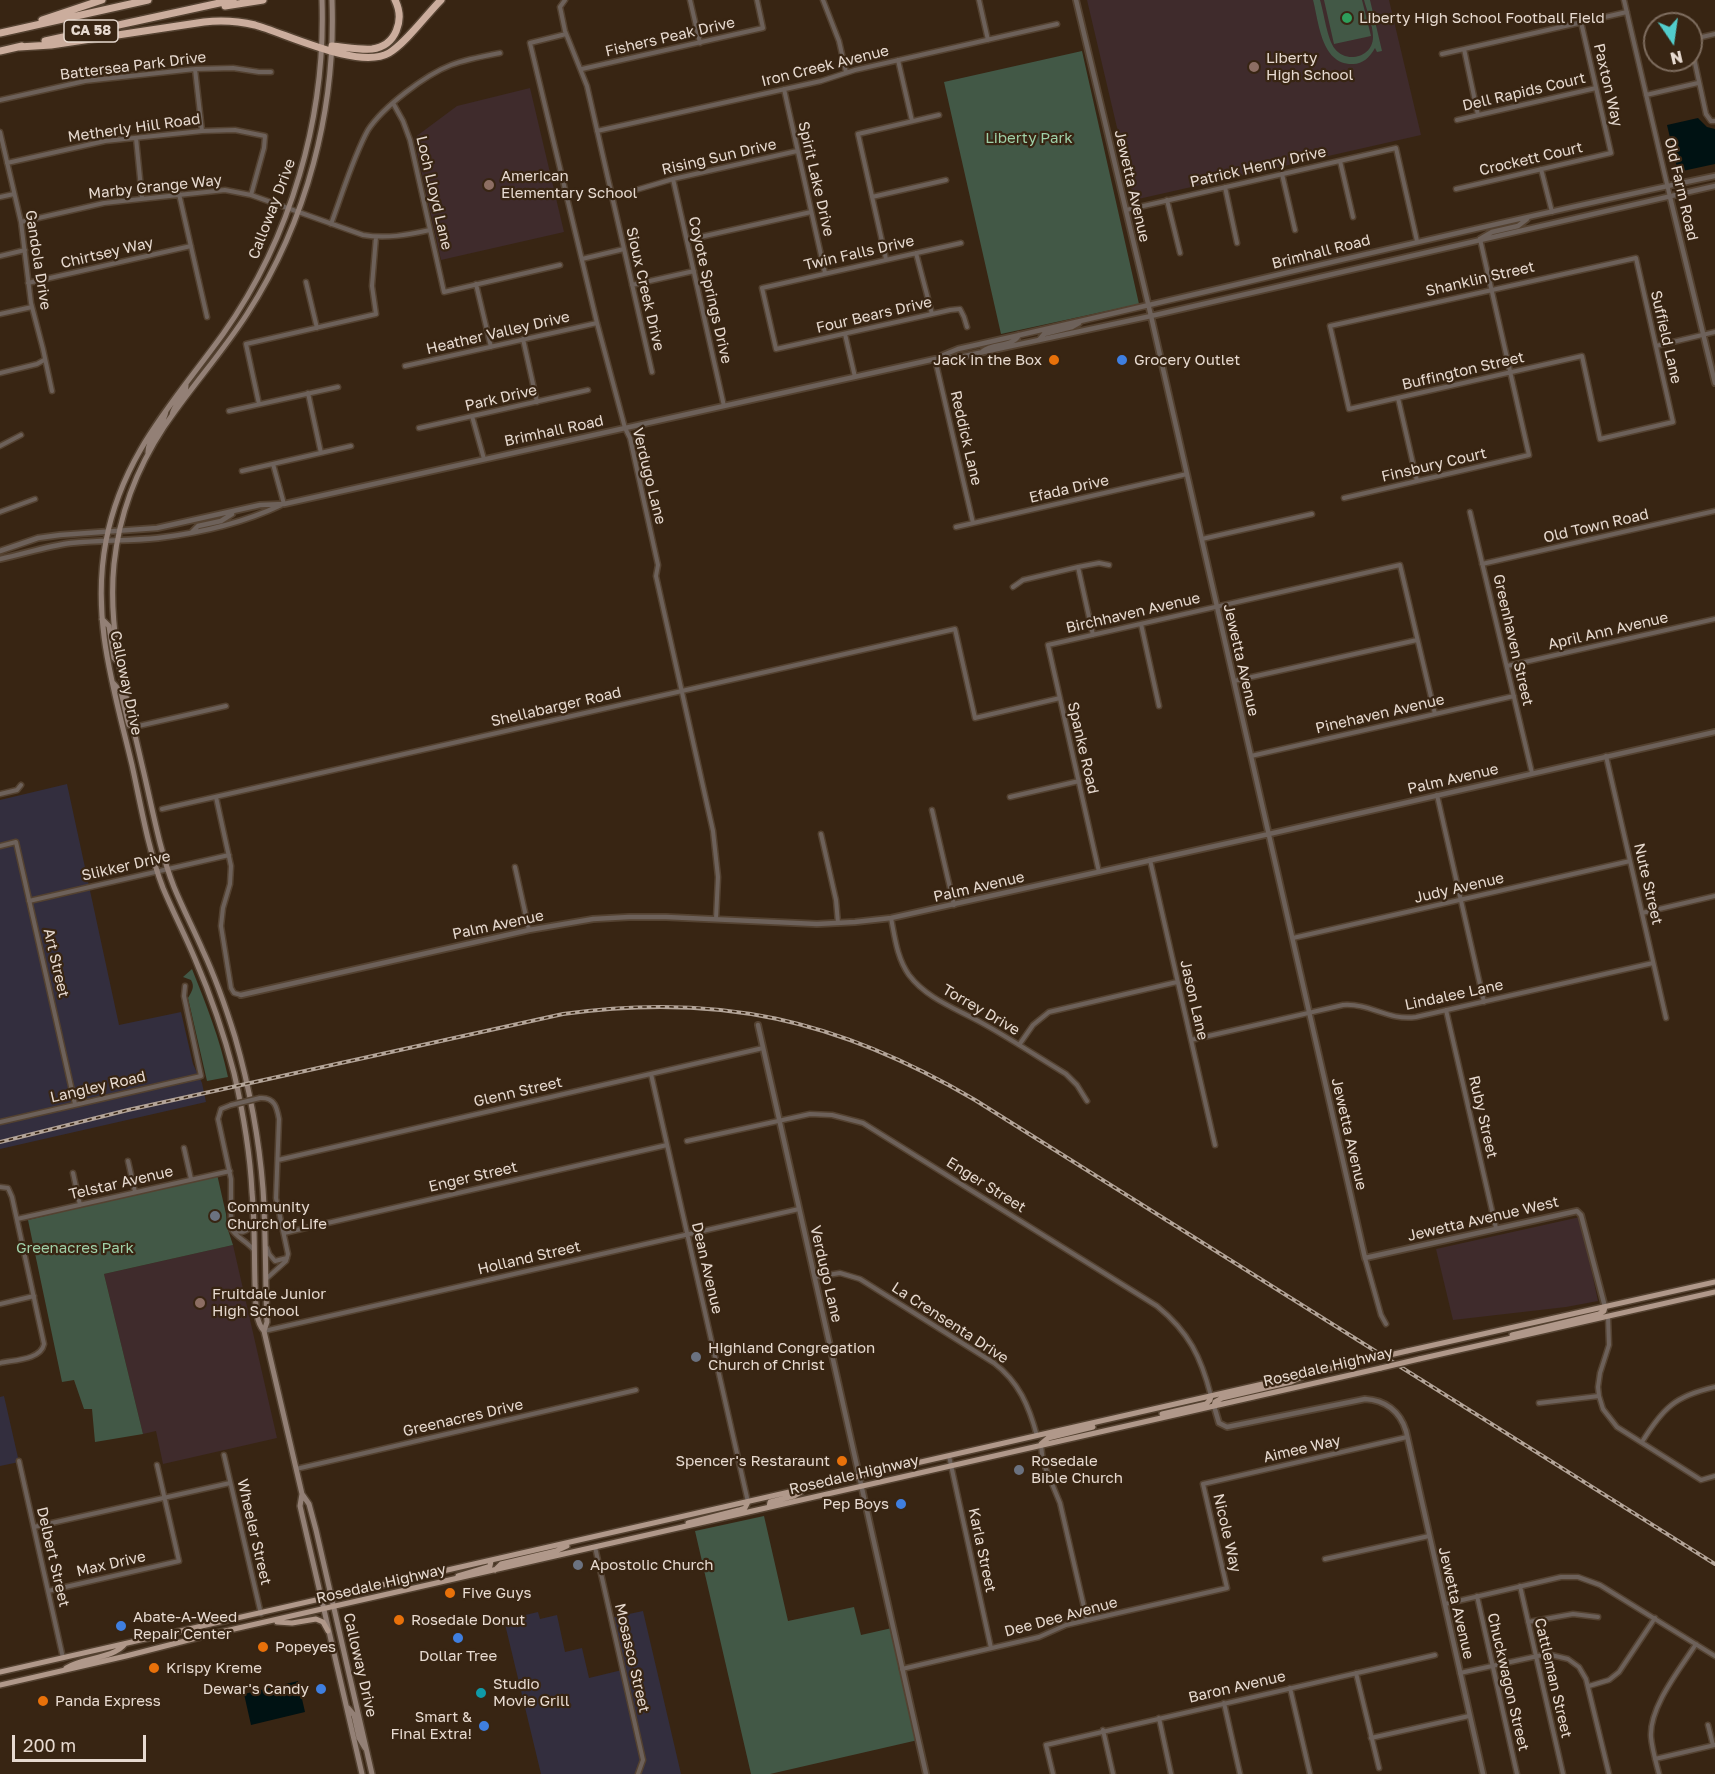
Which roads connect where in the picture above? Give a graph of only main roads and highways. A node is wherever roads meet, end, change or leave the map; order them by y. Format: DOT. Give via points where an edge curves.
graph roads {
  1 [pos="102,0"];
  2 [pos="148,0"];
  3 [pos="233,0"];
  4 [pos="262,0"];
  5 [pos="322,0"];
  6 [pos="333,0"];
  7 [pos="395,0"];
  8 [pos="441,0"];
  9 [pos="164,16"];
  10 [pos="10,31"];
  11 [pos="0,33"];
  12 [pos="19,47"];
  13 [pos="322,48"];
  14 [pos="332,49"];
  15 [pos="0,51"];
  16 [pos="186,383"];
  17 [pos="166,410"];
  18 [pos="172,417"];
  19 [pos="148,455"];
  20 [pos="102,619"];
  21 [pos="119,663"];
  22 [pos="112,682"];
  23 [pos="134,727"];
  24 [pos="1715,1282"];
  25 [pos="1672,1292"];
  26 [pos="1715,1292"];
  27 [pos="1605,1307"];
  28 [pos="1608,1317"];
  29 [pos="264,1331"];
  30 [pos="1500,1341"];
  31 [pos="1309,1373"];
  32 [pos="1211,1396"];
  33 [pos="1214,1406"];
  34 [pos="1106,1420"];
  35 [pos="1153,1420"];
  36 [pos="1037,1436"];
  37 [pos="1041,1445"];
  38 [pos="997,1454"];
  39 [pos="805,1489"];
  40 [pos="302,1494"];
  41 [pos="748,1502"];
  42 [pos="769,1507"];
  43 [pos="678,1528"];
  44 [pos="585,1539"];
  45 [pos="491,1561"];
  46 [pos="495,1570"];
  47 [pos="448,1580"];
  48 [pos="332,1598"];
  49 [pos="321,1600"];
  50 [pos="334,1607"];
  51 [pos="323,1609"];
  52 [pos="263,1623"];
  53 [pos="328,1631"];
  54 [pos="125,1644"];
  55 [pos="62,1671"];
  56 [pos="0,1672"];
  57 [pos="0,1685"];
  58 [pos="346,1706"];
  59 [pos="367,1752"];
  60 [pos="362,1774"];
  61 [pos="372,1774"];
  1 -- 10 [label="highway"];
  2 -- 10 [label="highway, CA 58"];
  3 -- 9 [label="highway, CA 58"];
  4 -- 9 [label="highway"];
  5 -- 13 [label="main road, Calloway Drive"];
  6 -- 14 [label="main road, Calloway Drive"];
  7 -- 14 [label="highway" via="399,21 388,42 372,49"];
  8 -- 14 [label="highway" via="387,54 372,58"];
  9 -- 12 [label="highway, CA 58"];
  10 -- 11 [label="highway, CA 58"];
  12 -- 13 [label="highway" via="223,21 256,26"];
  12 -- 15 [label="highway, CA 58"];
  13 -- 14 [label="highway"];
  13 -- 16 [label="main road, Calloway Drive" via="311,130 288,208 245,299"];
  14 -- 18 [label="main road, Calloway Drive" via="314,165 280,255 248,313"];
  16 -- 17 [label="main road, Calloway Drive"];
  16 -- 18 [label="main road"];
  17 -- 19 [label="main road" via="165,419 147,447"];
  17 -- 20 [label="main road, Calloway Drive" via="132,464 118,498 106,541"];
  18 -- 19 [label="main road, Calloway Drive"];
  19 -- 21 [label="main road, Calloway Drive" via="117,541 113,608"];
  20 -- 21 [label="main road" via="109,626 114,658"];
  20 -- 22 [label="main road, Calloway Drive"];
  21 -- 23 [label="main road, Calloway Drive"];
  22 -- 23 [label="main road" via="121,692 129,725"];
  22 -- 29 [label="main road, Calloway Drive" via="157,871 206,985 237,1086 251,1172 258,1325"];
  23 -- 29 [label="main road, Calloway Drive" via="167,868 216,982 250,1100 260,1159 267,1322"];
  24 -- 25 [label="main road, Rosedale Highway"];
  25 -- 27 [label="main road, Rosedale Highway"];
  25 -- 28 [label="main road" via="1611,1310"];
  26 -- 28 [label="main road, Rosedale Highway"];
  27 -- 30 [label="main road" via="1602,1313 1521,1332"];
  27 -- 31 [label="main road, Rosedale Highway, bridge"];
  28 -- 30 [label="main road, Rosedale Highway"];
  29 -- 40 [label="main road, Calloway Drive"];
  30 -- 33 [label="main road, Rosedale Highway, bridge"];
  31 -- 32 [label="main road, Rosedale Highway"];
  31 -- 33 [label="main road" via="1291,1382 1222,1398"];
  32 -- 34 [label="main road, Rosedale Highway"];
  32 -- 35 [label="main road" via="1206,1404 1162,1414"];
  33 -- 35 [label="main road, Rosedale Highway"];
  34 -- 36 [label="main road, Rosedale Highway"];
  34 -- 37 [label="main road" via="1048,1438"];
  35 -- 37 [label="main road, Rosedale Highway"];
  36 -- 38 [label="main road" via="1033,1443"];
  36 -- 39 [label="main road, Rosedale Highway"];
  37 -- 38 [label="main road, Rosedale Highway"];
  38 -- 42 [label="main road, Rosedale Highway"];
  39 -- 41 [label="main road, Rosedale Highway"];
  39 -- 42 [label="main road" via="770,1502"];
  40 -- 48 [label="main road, Calloway Drive" via="309,1504"];
  40 -- 49 [label="main road, Calloway Drive" via="300,1506"];
  41 -- 43 [label="main road" via="745,1508 694,1520"];
  41 -- 44 [label="main road, Rosedale Highway"];
  42 -- 43 [label="main road, Rosedale Highway"];
  43 -- 46 [label="main road, Rosedale Highway"];
  44 -- 45 [label="main road, Rosedale Highway"];
  44 -- 46 [label="main road" via="556,1551 501,1564"];
  45 -- 47 [label="main road" via="488,1567"];
  45 -- 48 [label="main road, Rosedale Highway"];
  46 -- 47 [label="main road, Rosedale Highway"];
  47 -- 50 [label="main road, Rosedale Highway"];
  48 -- 49 [label="main road, Rosedale Highway"];
  48 -- 50 [label="main road, Calloway Drive"];
  49 -- 51 [label="main road, Calloway Drive"];
  49 -- 54 [label="main road, Rosedale Highway"];
  50 -- 51 [label="main road, Rosedale Highway"];
  50 -- 59 [label="main road, Calloway Drive"];
  51 -- 52 [label="main road, Rosedale Highway"];
  51 -- 53 [label="main road, Calloway Drive"];
  52 -- 53 [label="main road" via="316,1618"];
  52 -- 55 [label="main road, Rosedale Highway"];
  53 -- 58 [label="main road, Calloway Drive"];
  54 -- 55 [label="main road" via="115,1652 81,1661"];
  54 -- 56 [label="main road, Rosedale Highway"];
  55 -- 57 [label="main road, Rosedale Highway"];
  58 -- 59 [label="main road" via="354,1715"];
  58 -- 60 [label="main road, Calloway Drive"];
  59 -- 61 [label="main road, Calloway Drive"];
}
